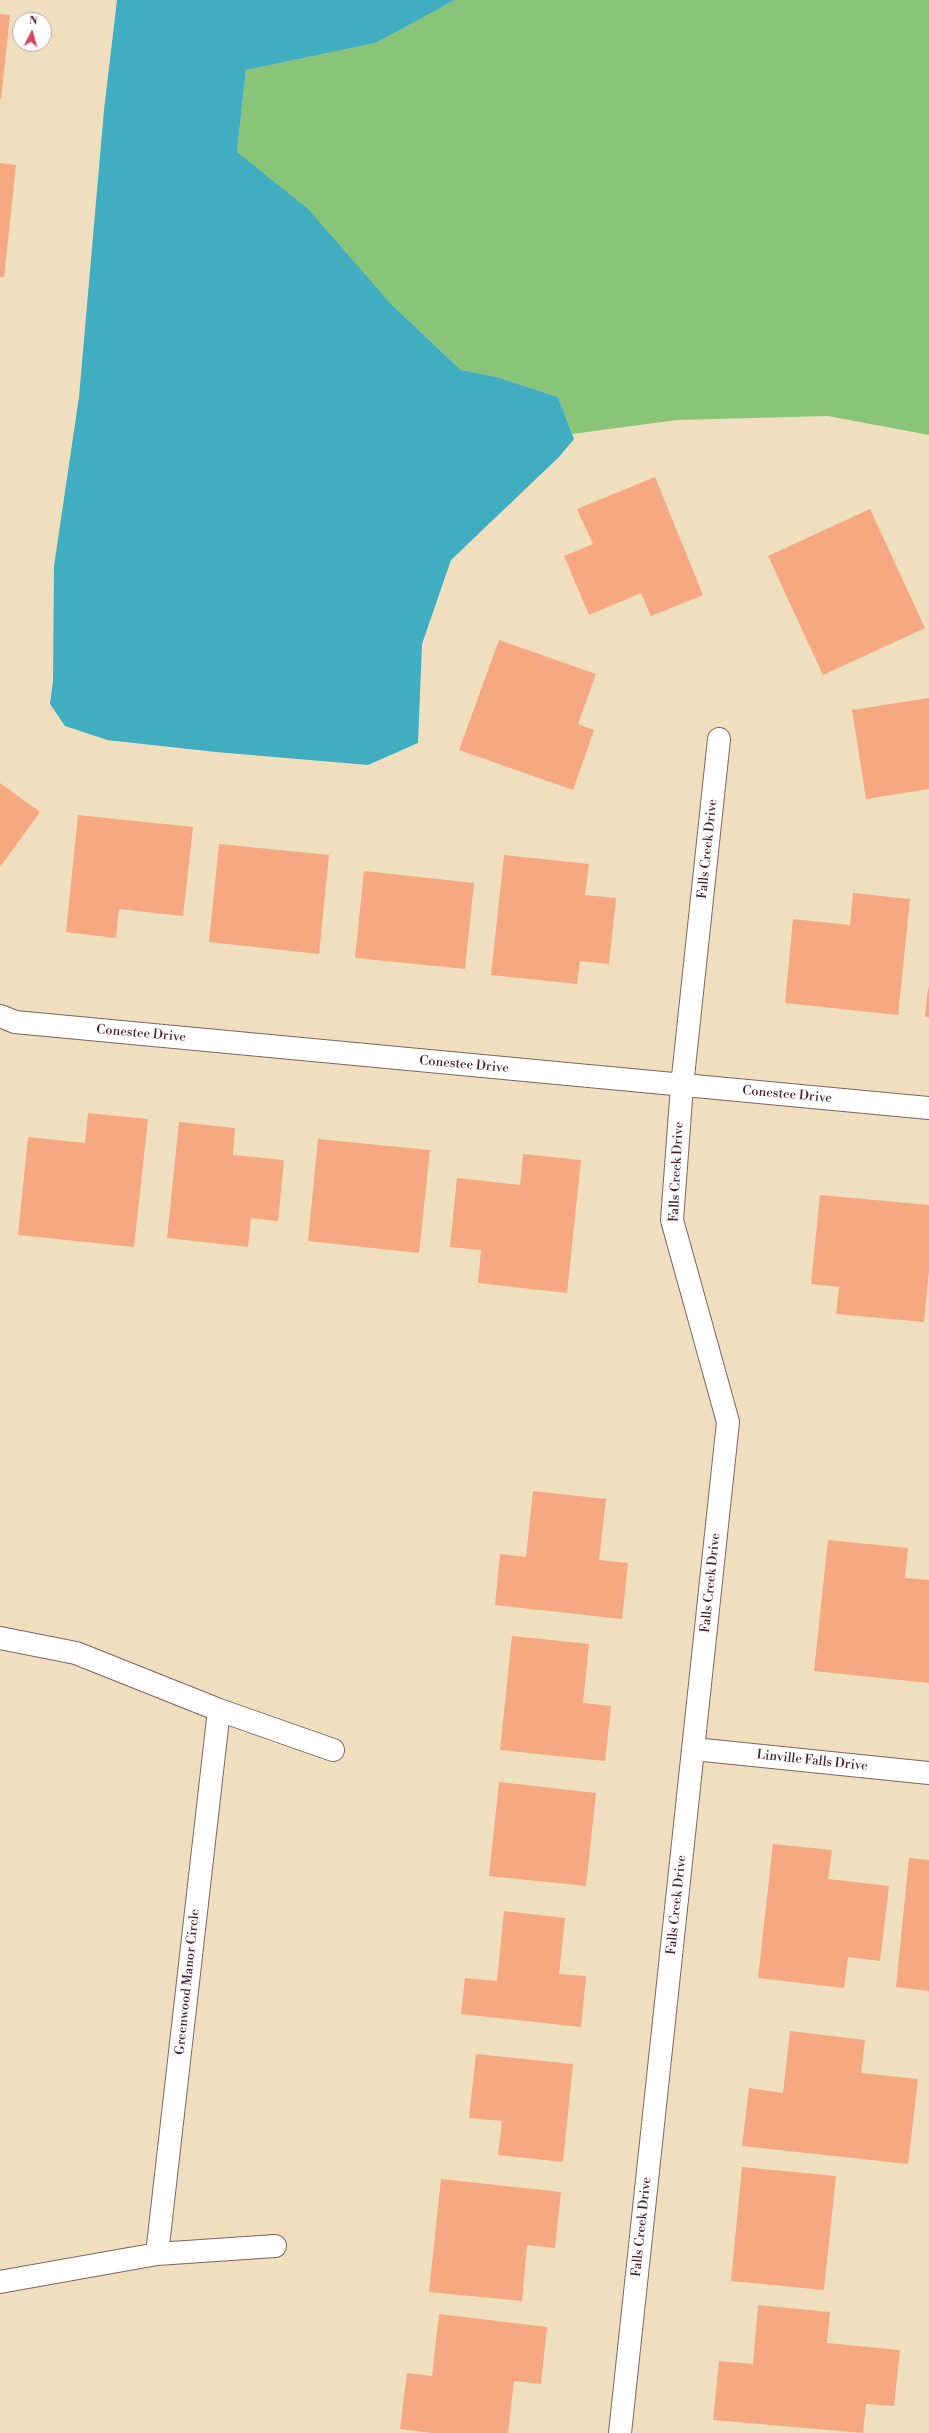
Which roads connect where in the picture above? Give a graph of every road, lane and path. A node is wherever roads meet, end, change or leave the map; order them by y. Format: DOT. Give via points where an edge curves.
graph roads {
  1 [pos="719,739"];
  2 [pos="0,1016"];
  3 [pos="682,1086"];
  4 [pos="929,1108"];
  5 [pos="0,1638"];
  6 [pos="219,1710"];
  7 [pos="694,1749"];
  8 [pos="333,1750"];
  9 [pos="929,1773"];
  10 [pos="275,2246"];
  11 [pos="157,2254"];
  12 [pos="0,2282"];
  13 [pos="620,2433"];
  1 -- 3 [label="street, Falls Creek Drive"];
  2 -- 3 [label="street, Conestee Drive" via="15,1022"];
  3 -- 4 [label="street, Conestee Drive"];
  3 -- 7 [label="street, Falls Creek Drive" via="672,1220 728,1422"];
  5 -- 6 [label="street" via="76,1653"];
  6 -- 8 [label="street"];
  6 -- 11 [label="street, Greenwood Manor Circle"];
  7 -- 9 [label="street, Linville Falls Drive"];
  7 -- 13 [label="street, Falls Creek Drive"];
  10 -- 11 [label="street"];
  11 -- 12 [label="street"];
}
